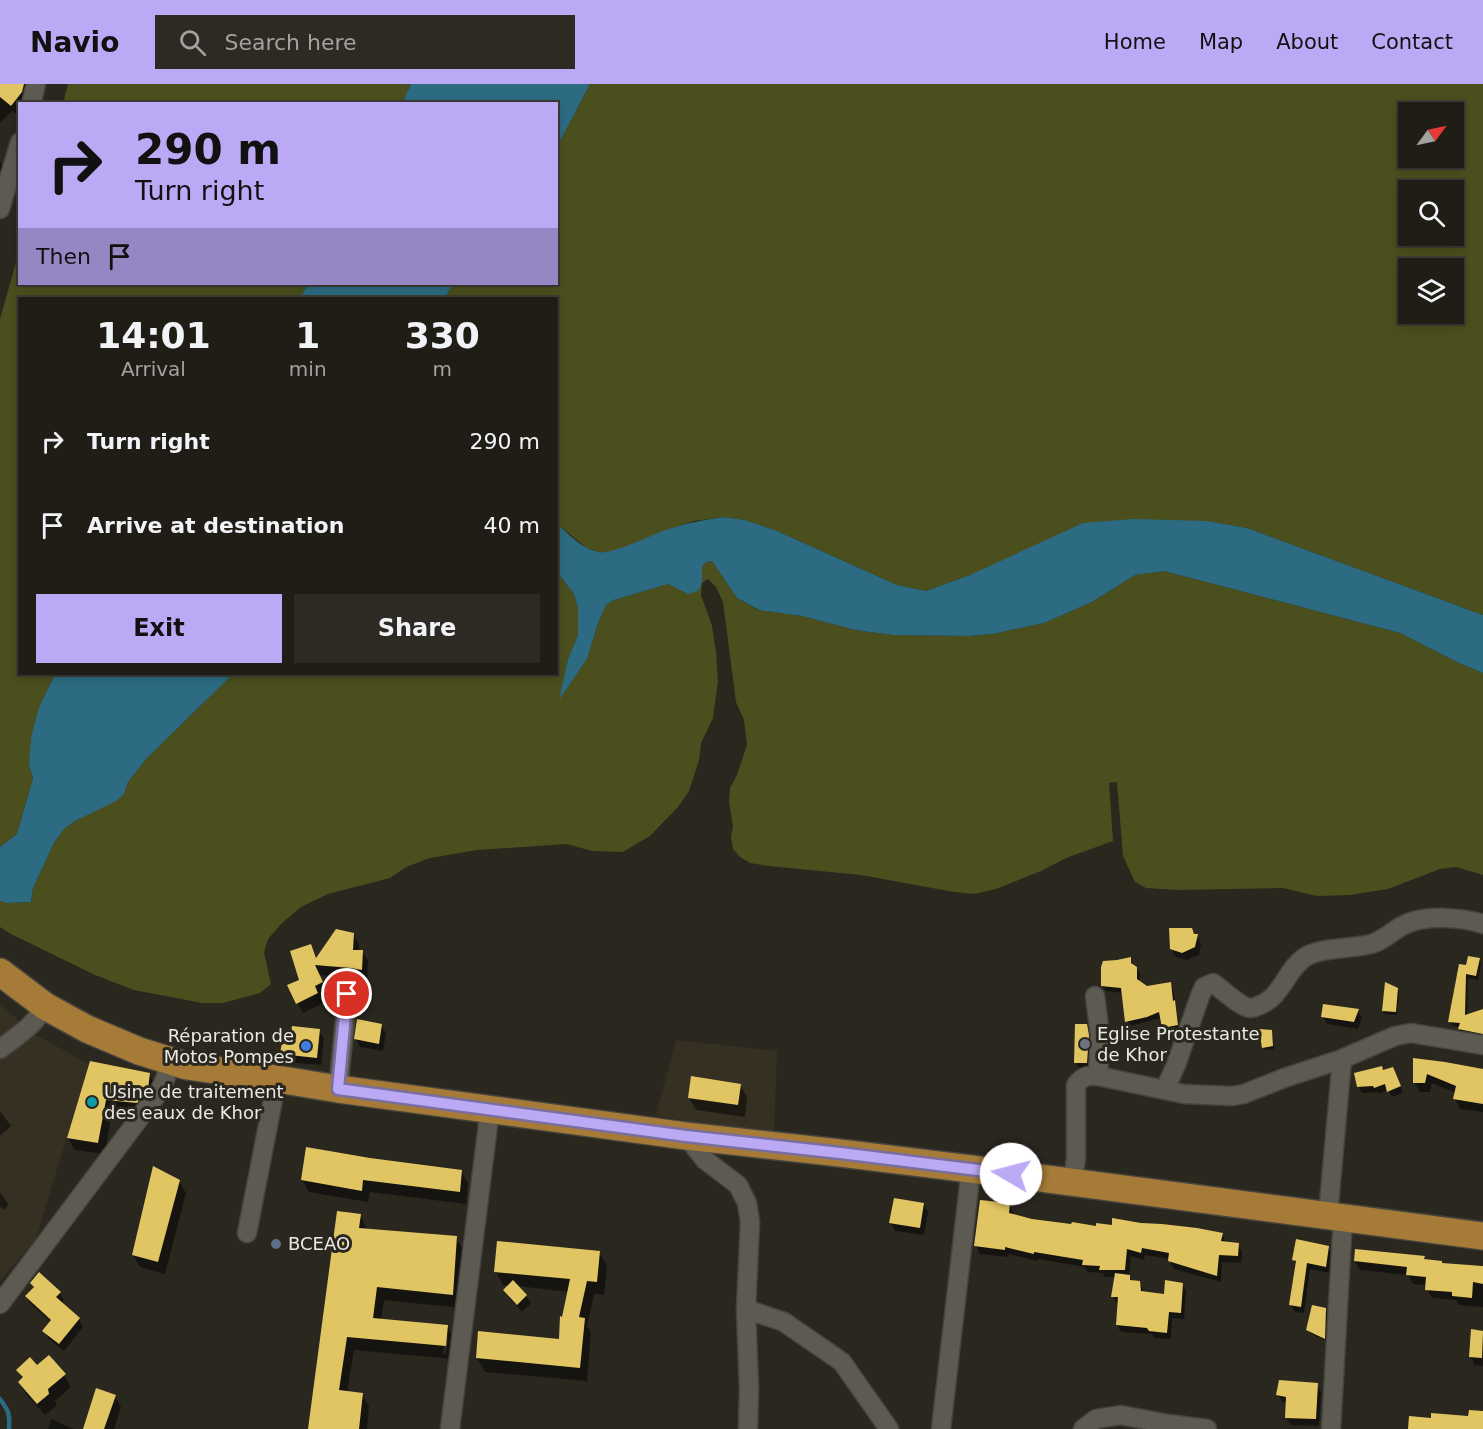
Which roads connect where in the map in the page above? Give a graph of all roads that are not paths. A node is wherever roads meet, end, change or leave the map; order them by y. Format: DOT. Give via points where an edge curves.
graph roads {
  1 [pos="36,84"];
  2 [pos="32,102"];
  3 [pos="18,149"];
  4 [pos="0,209"];
  5 [pos="1483,924"];
  6 [pos="0,972"];
  7 [pos="349,980"];
  8 [pos="1095,996"];
  9 [pos="45,1006"];
  10 [pos="1483,1046"];
  11 [pos="0,1049"];
  12 [pos="1342,1059"];
  13 [pos="168,1061"];
  14 [pos="1098,1076"];
  15 [pos="277,1078"];
  16 [pos="338,1089"];
  17 [pos="1165,1089"];
  18 [pos="490,1109"];
  19 [pos="686,1136"];
  20 [pos="971,1169"];
  21 [pos="1073,1182"];
  22 [pos="1335,1216"];
  23 [pos="247,1233"];
  24 [pos="1483,1236"];
  25 [pos="0,1304"];
  26 [pos="746,1308"];
  27 [pos="450,1429"];
  28 [pos="748,1429"];
  29 [pos="889,1429"];
  30 [pos="941,1429"];
  31 [pos="1083,1429"];
  32 [pos="1208,1429"];
  33 [pos="1331,1429"];
  1 -- 2 [label="street"];
  3 -- 4 [label="street"];
  5 -- 17 [label="street" via="1467,919 1425,918 1371,944 1315,953 1298,965 1277,994 1251,1008 1213,983 1204,987"];
  6 -- 9 [label="highway"];
  7 -- 16 [label="street"];
  8 -- 14 [label="street" via="1100,1035"];
  9 -- 11 [label="street" via="21,1034"];
  9 -- 13 [label="highway" via="87,1029"];
  10 -- 12 [label="street" via="1411,1033"];
  12 -- 17 [label="street" via="1244,1094 1184,1094"];
  12 -- 22 [label="street"];
  13 -- 15 [label="highway"];
  13 -- 25 [label="street" via="159,1092"];
  14 -- 17 [label="street"];
  14 -- 21 [label="street" via="1088,1075 1076,1085"];
  15 -- 16 [label="highway"];
  15 -- 23 [label="street"];
  16 -- 18 [label="highway"];
  18 -- 19 [label="highway"];
  18 -- 27 [label="street"];
  19 -- 20 [label="highway"];
  19 -- 26 [label="street" via="705,1160 738,1185 747,1203 750,1222"];
  20 -- 21 [label="highway"];
  20 -- 30 [label="street"];
  21 -- 22 [label="highway"];
  22 -- 24 [label="highway"];
  22 -- 33 [label="street"];
  26 -- 28 [label="street"];
  26 -- 29 [label="street" via="784,1322 842,1362"];
  31 -- 32 [label="street" via="1096,1419 1121,1415"];
}
